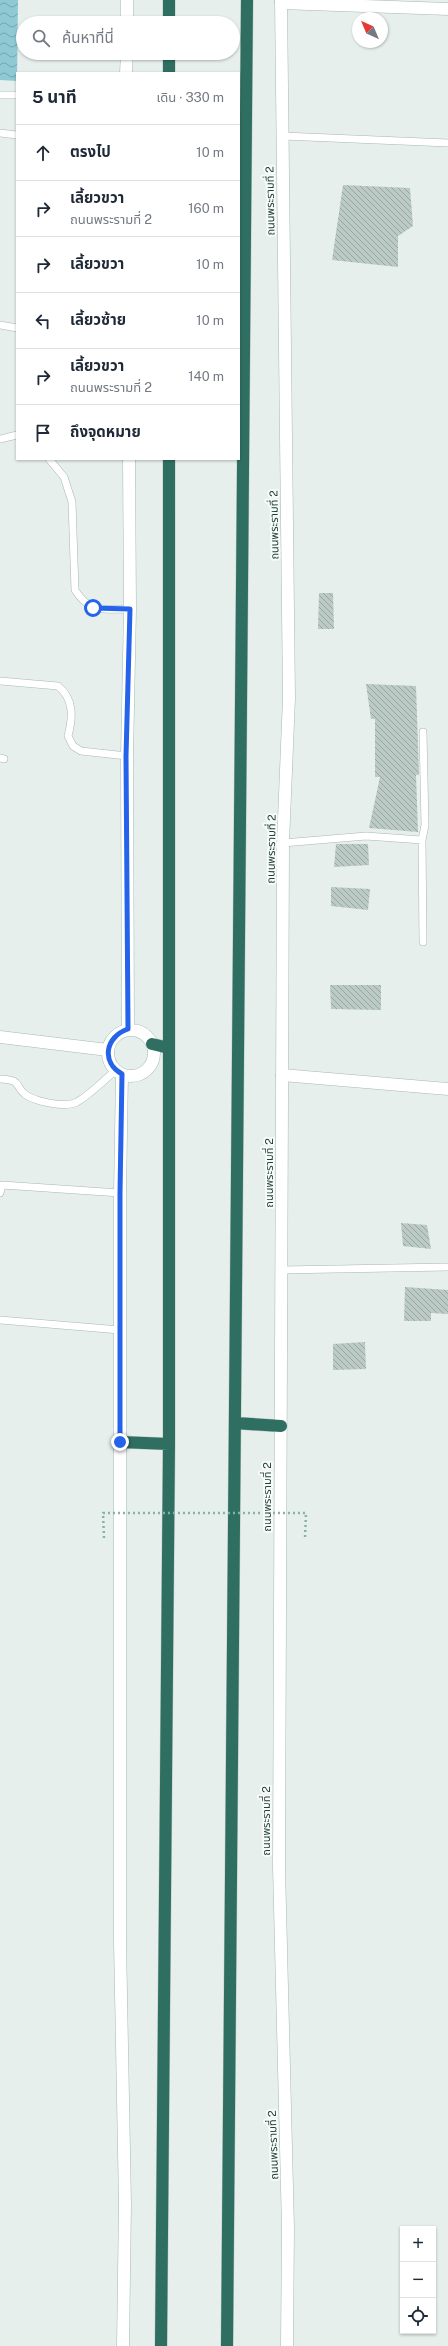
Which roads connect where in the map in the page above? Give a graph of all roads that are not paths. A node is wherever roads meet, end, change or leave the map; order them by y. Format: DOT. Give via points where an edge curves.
graph roads {
  1 [pos="127,0"];
  2 [pos="169,0"];
  3 [pos="247,0"];
  4 [pos="281,1"];
  5 [pos="448,9"];
  6 [pos="127,16"];
  7 [pos="169,16"];
  8 [pos="127,60"];
  9 [pos="169,60"];
  10 [pos="126,72"];
  11 [pos="169,72"];
  12 [pos="0,95"];
  13 [pos="16,95"];
  14 [pos="0,133"];
  15 [pos="16,135"];
  16 [pos="282,136"];
  17 [pos="448,142"];
  18 [pos="0,326"];
  19 [pos="16,328"];
  20 [pos="16,435"];
  21 [pos="0,439"];
  22 [pos="50,460"];
  23 [pos="129,460"];
  24 [pos="169,460"];
  25 [pos="130,609"];
  26 [pos="0,681"];
  27 [pos="423,732"];
  28 [pos="126,756"];
  29 [pos="422,840"];
  30 [pos="283,843"];
  31 [pos="423,942"];
  32 [pos="128,1029"];
  33 [pos="0,1037"];
  34 [pos="152,1044"];
  35 [pos="169,1048"];
  36 [pos="108,1050"];
  37 [pos="119,1072"];
  38 [pos="282,1075"];
  39 [pos="0,1079"];
  40 [pos="448,1089"];
  41 [pos="0,1193"];
  42 [pos="120,1193"];
  43 [pos="448,1267"];
  44 [pos="281,1270"];
  45 [pos="0,1320"];
  46 [pos="120,1330"];
  47 [pos="235,1422"];
  48 [pos="281,1426"];
  49 [pos="120,1442"];
  50 [pos="168,1444"];
  51 [pos="123,2346"];
  52 [pos="161,2346"];
  53 [pos="227,2346"];
  54 [pos="287,2346"];
  1 -- 6 [label="main road"];
  2 -- 7 [label="highway"];
  3 -- 47 [label="highway"];
  4 -- 5 [label="main road"];
  4 -- 16 [label="main road, ถนนพระรามที่ 2"];
  8 -- 10 [label="main road"];
  9 -- 11 [label="highway"];
  12 -- 13 [label="lane"];
  14 -- 15 [label="lane"];
  16 -- 17 [label="lane"];
  16 -- 30 [label="main road, ถนนพระรามที่ 2" via="289,698"];
  18 -- 19 [label="lane"];
  20 -- 21 [label="lane"];
  22 -- 25 [label="lane" via="64,477 72,502 75,590 82,601 93,608"];
  23 -- 25 [label="main road"];
  24 -- 35 [label="highway"];
  25 -- 28 [label="main road"];
  26 -- 28 [label="lane" via="58,686 66,692 72,702 68,736 74,746 81,751"];
  27 -- 29 [label="lane" via="425,825"];
  28 -- 32 [label="main road"];
  29 -- 30 [label="lane" via="366,836"];
  29 -- 31 [label="lane"];
  30 -- 38 [label="main road, ถนนพระรามที่ 2"];
  32 -- 34 [label="main road" via="143,1033"];
  32 -- 36 [label="main road" via="114,1036"];
  33 -- 36 [label="main road"];
  34 -- 35 [label="highway"];
  34 -- 37 [label="main road" via="153,1059 144,1071 138,1075"];
  35 -- 50 [label="highway"];
  36 -- 37 [label="main road" via="111,1065"];
  37 -- 39 [label="lane" via="76,1102 47,1104 23,1093 19,1084 13,1080"];
  37 -- 42 [label="main road"];
  38 -- 40 [label="main road"];
  38 -- 44 [label="main road, ถนนพระรามที่ 2"];
  41 -- 42 [label="lane" via="2,1185"];
  42 -- 46 [label="main road"];
  43 -- 44 [label="lane"];
  44 -- 48 [label="main road, ถนนพระรามที่ 2"];
  45 -- 46 [label="lane"];
  46 -- 49 [label="main road"];
  47 -- 48 [label="highway"];
  47 -- 53 [label="highway"];
  48 -- 54 [label="main road, ถนนพระรามที่ 2" via="279,1867 288,2228"];
  49 -- 50 [label="highway"];
  49 -- 51 [label="main road" via="120,1941 125,2204"];
  50 -- 52 [label="highway"];
}
